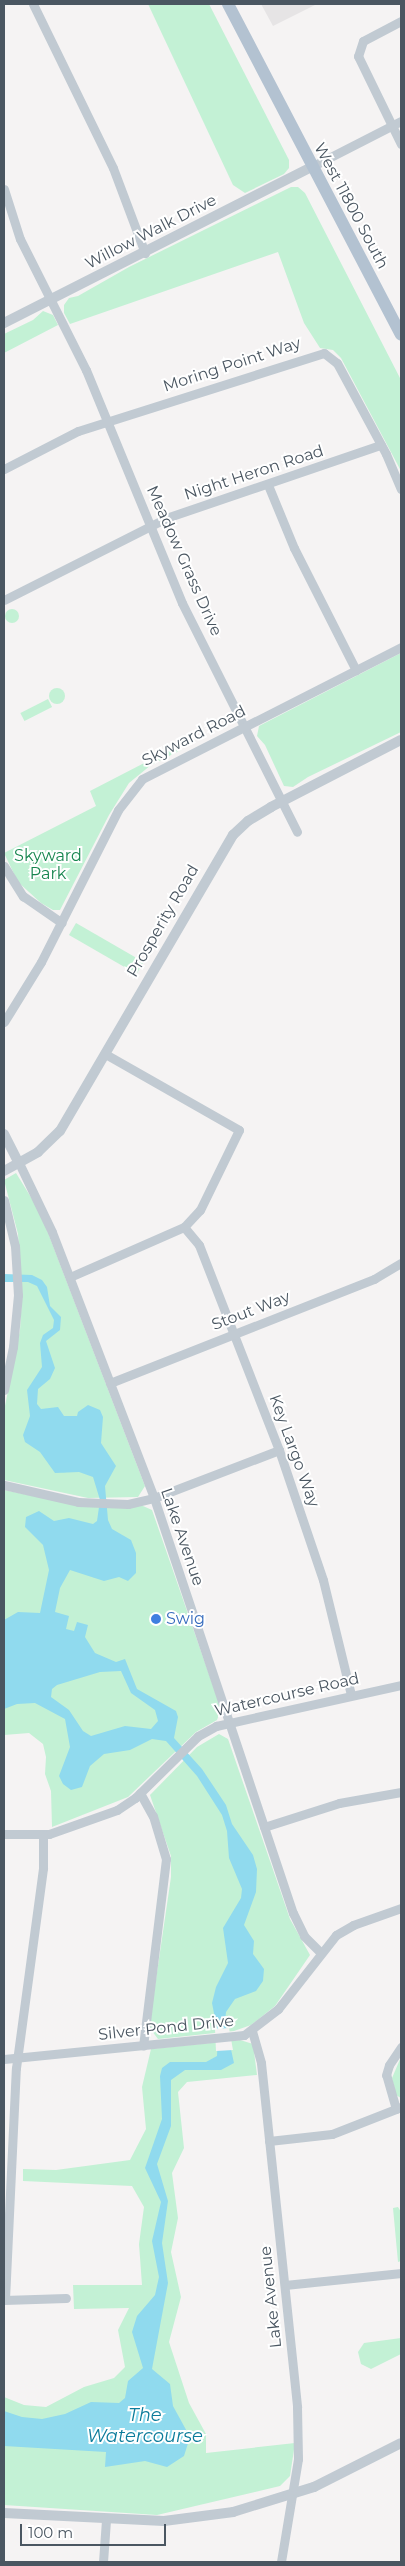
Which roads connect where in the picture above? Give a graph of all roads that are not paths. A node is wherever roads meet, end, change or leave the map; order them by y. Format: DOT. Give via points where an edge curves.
graph roads {
  1 [pos="33,4"];
  2 [pos="228,4"];
  3 [pos="401,21"];
  4 [pos="401,121"];
  5 [pos="392,126"];
  6 [pos="401,144"];
  7 [pos="312,167"];
  8 [pos="4,189"];
  9 [pos="145,253"];
  10 [pos="52,298"];
  11 [pos="4,323"];
  12 [pos="401,335"];
  13 [pos="108,422"];
  14 [pos="381,445"];
  15 [pos="4,469"];
  16 [pos="268,484"];
  17 [pos="401,489"];
  18 [pos="150,525"];
  19 [pos="4,600"];
  20 [pos="401,646"];
  21 [pos="356,670"];
  22 [pos="245,726"];
  23 [pos="401,740"];
  24 [pos="282,801"];
  25 [pos="297,832"];
  26 [pos="4,866"];
  27 [pos="62,923"];
  28 [pos="4,1022"];
  29 [pos="105,1054"];
  30 [pos="4,1134"];
  31 [pos="19,1163"];
  32 [pos="4,1171"];
  33 [pos="4,1200"];
  34 [pos="184,1226"];
  35 [pos="401,1263"];
  36 [pos="70,1277"];
  37 [pos="234,1333"];
  38 [pos="110,1384"];
  39 [pos="4,1390"];
  40 [pos="279,1450"];
  41 [pos="4,1485"];
  42 [pos="154,1498"];
  43 [pos="401,1685"];
  44 [pos="351,1695"];
  45 [pos="229,1721"];
  46 [pos="401,1792"];
  47 [pos="140,1793"];
  48 [pos="264,1827"];
  49 [pos="4,1834"];
  50 [pos="43,1835"];
  51 [pos="401,1908"];
  52 [pos="320,1952"];
  53 [pos="252,2031"];
  54 [pos="142,2046"];
  55 [pos="401,2047"];
  56 [pos="18,2058"];
  57 [pos="4,2059"];
  58 [pos="399,2108"];
  59 [pos="270,2141"];
  60 [pos="401,2273"];
  61 [pos="285,2285"];
  62 [pos="66,2298"];
  63 [pos="4,2300"];
  64 [pos="401,2442"];
  65 [pos="293,2493"];
  66 [pos="4,2513"];
  67 [pos="106,2520"];
  68 [pos="103,2562"];
  69 [pos="281,2562"];
  1 -- 9 [label="street" via="113,168"];
  2 -- 7 [label="main road, West 11800 South"];
  3 -- 5 [label="street" via="367,38 358,48 358,60"];
  4 -- 5 [label="street"];
  5 -- 6 [label="street"];
  5 -- 7 [label="street"];
  7 -- 9 [label="street, Willow Walk Drive"];
  7 -- 12 [label="main road, West 11800 South"];
  8 -- 10 [label="street, Meadow Grass Drive" via="20,239"];
  9 -- 10 [label="street, Willow Walk Drive"];
  10 -- 11 [label="street, Willow Walk Drive"];
  10 -- 13 [label="street, Meadow Grass Drive"];
  13 -- 14 [label="street, Moring Point Way" via="324,353 337,363"];
  13 -- 15 [label="street, Moring Point Way" via="71,434"];
  13 -- 18 [label="street, Meadow Grass Drive"];
  14 -- 16 [label="street, Night Heron Road"];
  14 -- 17 [label="street, Moring Point Way"];
  16 -- 18 [label="street, Night Heron Road"];
  16 -- 21 [label="street" via="294,548"];
  18 -- 19 [label="street, Night Heron Road"];
  18 -- 22 [label="street, Meadow Grass Drive" via="182,603"];
  20 -- 21 [label="street, Skyward Road"];
  21 -- 22 [label="street, Skyward Road"];
  22 -- 24 [label="street, Meadow Grass Drive"];
  22 -- 27 [label="street, Skyward Road" via="162,767 133,788 118,810"];
  23 -- 24 [label="street, Prosperity Road"];
  24 -- 25 [label="street, Meadow Grass Drive"];
  24 -- 29 [label="street, Prosperity Road" via="248,821 225,844"];
  26 -- 27 [label="street" via="23,896"];
  27 -- 28 [label="street, Skyward Road"];
  29 -- 31 [label="street, Prosperity Road" via="60,1131 42,1149"];
  29 -- 34 [label="street" via="239,1130 200,1210"];
  30 -- 31 [label="street, Lake Avenue"];
  31 -- 32 [label="street, Prosperity Road"];
  31 -- 36 [label="street, Lake Avenue"];
  33 -- 39 [label="street" via="13,1230 18,1291 16,1327"];
  34 -- 36 [label="street"];
  34 -- 37 [label="street, Key Largo Way" via="199,1245"];
  35 -- 37 [label="street, Stout Way" via="374,1279"];
  36 -- 38 [label="street, Lake Avenue"];
  37 -- 38 [label="street, Stout Way"];
  37 -- 40 [label="street, Key Largo Way"];
  38 -- 42 [label="street, Lake Avenue"];
  40 -- 42 [label="street"];
  40 -- 44 [label="street, Key Largo Way" via="323,1580"];
  41 -- 42 [label="street" via="89,1503 116,1504"];
  42 -- 45 [label="street, Lake Avenue"];
  43 -- 44 [label="street, Watercourse Road"];
  44 -- 45 [label="street, Watercourse Road"];
  45 -- 47 [label="street, Watercourse Road" via="208,1729"];
  45 -- 48 [label="street, Lake Avenue"];
  46 -- 48 [label="street" via="331,1805"];
  47 -- 50 [label="street, Watercourse Road" via="110,1813"];
  47 -- 54 [label="street" via="153,1816 166,1859"];
  48 -- 52 [label="street, Lake Avenue" via="296,1921"];
  49 -- 50 [label="street, Watercourse Road"];
  50 -- 56 [label="street" via="43,1868"];
  51 -- 52 [label="street, Silver Pond Drive" via="344,1930"];
  52 -- 53 [label="street, Silver Pond Drive" via="278,2009"];
  53 -- 54 [label="street, Silver Pond Drive" via="236,2037"];
  53 -- 59 [label="street, Lake Avenue" via="260,2053"];
  54 -- 56 [label="street, Silver Pond Drive"];
  55 -- 58 [label="street" via="386,2075"];
  56 -- 57 [label="street, Silver Pond Drive"];
  56 -- 63 [label="street"];
  58 -- 59 [label="street" via="332,2134"];
  59 -- 61 [label="street, Lake Avenue"];
  60 -- 61 [label="street"];
  61 -- 65 [label="street, Lake Avenue" via="298,2426"];
  62 -- 63 [label="street"];
  64 -- 65 [label="street" via="323,2483"];
  65 -- 67 [label="street" via="233,2512 164,2521"];
  65 -- 69 [label="street, Lake Avenue"];
  66 -- 67 [label="street"];
  67 -- 68 [label="street"];
}
